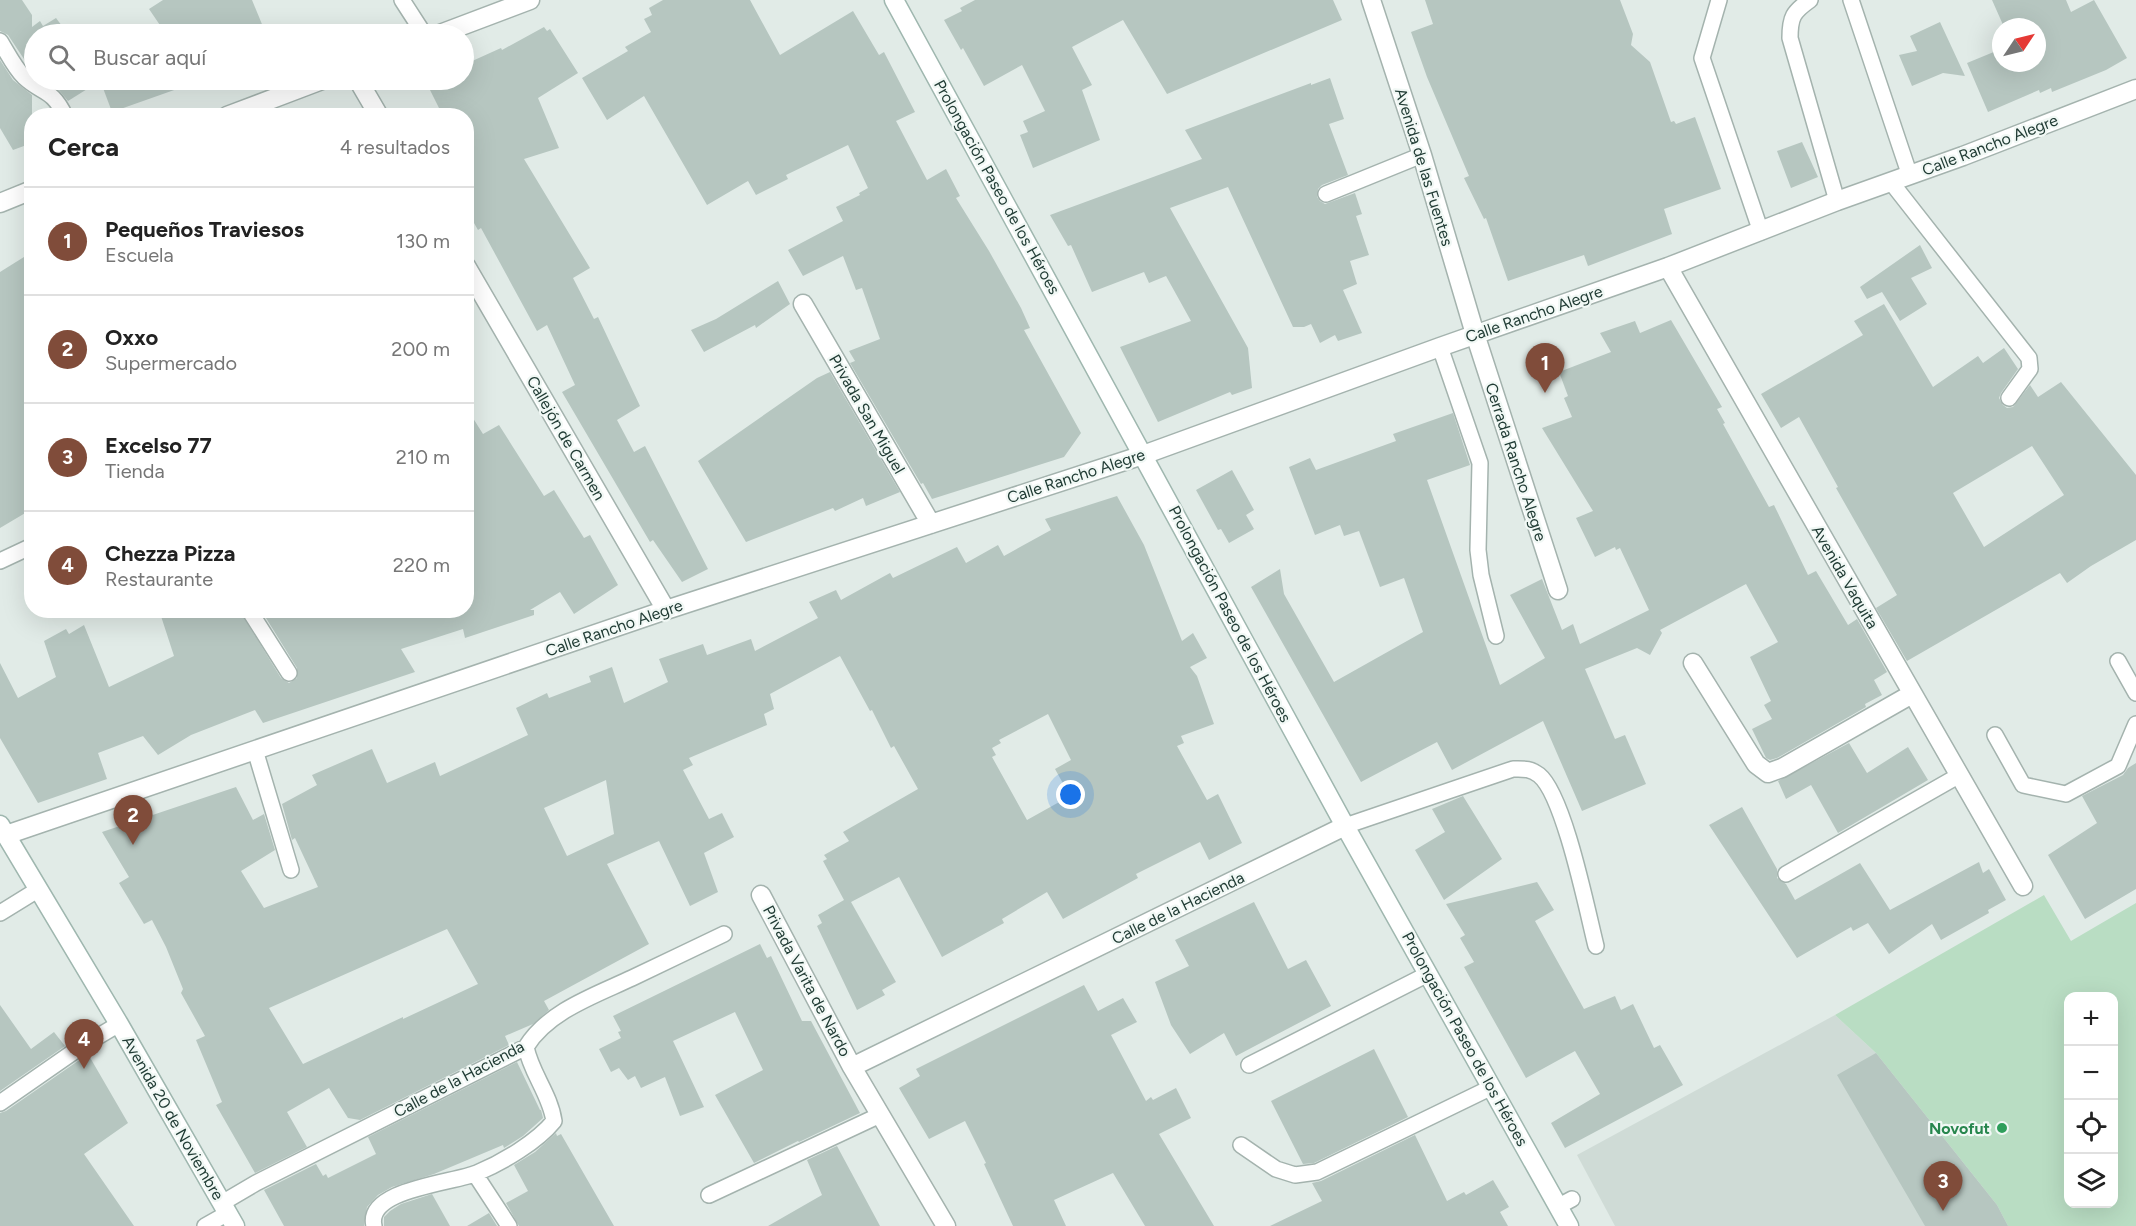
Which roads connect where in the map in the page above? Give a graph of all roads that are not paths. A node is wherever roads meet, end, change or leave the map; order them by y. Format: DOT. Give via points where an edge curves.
graph roads {
  1 [pos="402,0"];
  2 [pos="530,0"];
  3 [pos="894,0"];
  4 [pos="1371,0"];
  5 [pos="1719,0"];
  6 [pos="1810,0"];
  7 [pos="1851,0"];
  8 [pos="418,24"];
  9 [pos="466,24"];
  10 [pos="0,40"];
  11 [pos="24,77"];
  12 [pos="2136,89"];
  13 [pos="44,90"];
  14 [pos="296,90"];
  15 [pos="364,90"];
  16 [pos="61,108"];
  17 [pos="248,108"];
  18 [pos="374,108"];
  19 [pos="1422,155"];
  20 [pos="1910,176"];
  21 [pos="1891,182"];
  22 [pos="24,193"];
  23 [pos="1326,194"];
  24 [pos="1837,201"];
  25 [pos="0,203"];
  26 [pos="1761,232"];
  27 [pos="1668,267"];
  28 [pos="474,280"];
  29 [pos="802,304"];
  30 [pos="1475,334"];
  31 [pos="1440,346"];
  32 [pos="2009,398"];
  33 [pos="1143,455"];
  34 [pos="931,524"];
  35 [pos="24,550"];
  36 [pos="0,561"];
  37 [pos="1558,590"];
  38 [pos="666,610"];
  39 [pos="254,618"];
  40 [pos="1496,636"];
  41 [pos="2118,661"];
  42 [pos="1694,663"];
  43 [pos="289,673"];
  44 [pos="2136,693"];
  45 [pos="1912,694"];
  46 [pos="2136,724"];
  47 [pos="1995,735"];
  48 [pos="255,750"];
  49 [pos="1958,776"];
  50 [pos="1345,826"];
  51 [pos="3,830"];
  52 [pos="291,870"];
  53 [pos="1786,874"];
  54 [pos="2023,886"];
  55 [pos="39,889"];
  56 [pos="761,895"];
  57 [pos="0,912"];
  58 [pos="724,934"];
  59 [pos="1596,946"];
  60 [pos="1428,974"];
  61 [pos="119,1023"];
  62 [pos="526,1047"];
  63 [pos="1249,1065"];
  64 [pos="852,1067"];
  65 [pos="1492,1087"];
  66 [pos="0,1103"];
  67 [pos="880,1115"];
  68 [pos="1241,1145"];
  69 [pos="475,1174"];
  70 [pos="709,1195"];
  71 [pos="228,1214"];
  72 [pos="205,1226"];
  73 [pos="374,1226"];
  74 [pos="509,1226"];
  75 [pos="946,1226"];
  76 [pos="1569,1226"];
  1 -- 8 [label="lane"];
  2 -- 9 [label="street"];
  3 -- 33 [label="street, Prolongación Paseo de los Héroes"];
  4 -- 19 [label="street, Avenida de las Fuentes"];
  5 -- 26 [label="lane" via="1702,58"];
  6 -- 24 [label="lane" via="1796,10 1790,23 1790,38"];
  7 -- 20 [label="lane"];
  10 -- 11 [label="lane"];
  12 -- 20 [label="street, Calle Rancho Alegre"];
  13 -- 16 [label="lane"];
  14 -- 17 [label="street"];
  15 -- 18 [label="street"];
  19 -- 23 [label="lane"];
  19 -- 30 [label="street, Avenida de las Fuentes"];
  20 -- 21 [label="street, Calle Rancho Alegre"];
  21 -- 24 [label="street, Calle Rancho Alegre"];
  21 -- 32 [label="lane" via="2029,358 2030,369"];
  22 -- 25 [label="street"];
  24 -- 26 [label="street, Calle Rancho Alegre"];
  26 -- 27 [label="street, Calle Rancho Alegre"];
  27 -- 30 [label="street, Calle Rancho Alegre"];
  27 -- 45 [label="street, Avenida Vaquita"];
  28 -- 38 [label="street, Callejón de Carmen"];
  29 -- 34 [label="street, Privada San Miguel"];
  30 -- 31 [label="street, Calle Rancho Alegre"];
  30 -- 37 [label="street, Cerrada Rancho Alegre"];
  31 -- 33 [label="street, Calle Rancho Alegre"];
  31 -- 40 [label="lane" via="1480,463 1478,550"];
  33 -- 34 [label="street, Calle Rancho Alegre"];
  33 -- 50 [label="street, Prolongación Paseo de los Héroes"];
  34 -- 38 [label="street, Calle Rancho Alegre"];
  35 -- 36 [label="lane"];
  38 -- 48 [label="street, Calle Rancho Alegre"];
  39 -- 43 [label="lane"];
  41 -- 44 [label="lane"];
  42 -- 45 [label="street" via="1756,764 1768,772 1782,768"];
  45 -- 49 [label="street, Avenida Vaquita"];
  46 -- 47 [label="lane" via="2118,766 2066,794 2023,785"];
  48 -- 51 [label="street, Calle Rancho Alegre"];
  48 -- 52 [label="lane"];
  49 -- 53 [label="lane"];
  49 -- 54 [label="street, Avenida Vaquita"];
  50 -- 59 [label="lane, Calle de la Hacienda" via="1513,769 1528,769 1541,776 1564,823"];
  50 -- 60 [label="street, Prolongación Paseo de los Héroes"];
  50 -- 64 [label="street, Calle de la Hacienda"];
  51 -- 55 [label="street, Avenida 20 de Noviembre"];
  55 -- 57 [label="lane"];
  55 -- 61 [label="street, Avenida 20 de Noviembre"];
  56 -- 64 [label="street, Privada Varita de Nardo"];
  58 -- 62 [label="lane, Calle de la Hacienda" via="578,1004 551,1021"];
  60 -- 63 [label="lane"];
  60 -- 65 [label="street, Prolongación Paseo de los Héroes"];
  61 -- 66 [label="lane"];
  61 -- 71 [label="street, Avenida 20 de Noviembre"];
  62 -- 69 [label="lane" via="554,1121 532,1141"];
  62 -- 71 [label="lane, Calle de la Hacienda" via="256,1183"];
  64 -- 67 [label="street, Privada Varita de Nardo"];
  65 -- 68 [label="lane" via="1317,1172 1295,1175 1276,1169"];
  65 -- 76 [label="street, Prolongación Paseo de los Héroes" via="1565,1203"];
  67 -- 70 [label="lane"];
  67 -- 75 [label="street, Privada Varita de Nardo"];
  69 -- 73 [label="lane" via="385,1200 377,1208"];
  69 -- 74 [label="lane"];
  71 -- 72 [label="lane, Calle de la Hacienda"];
}
